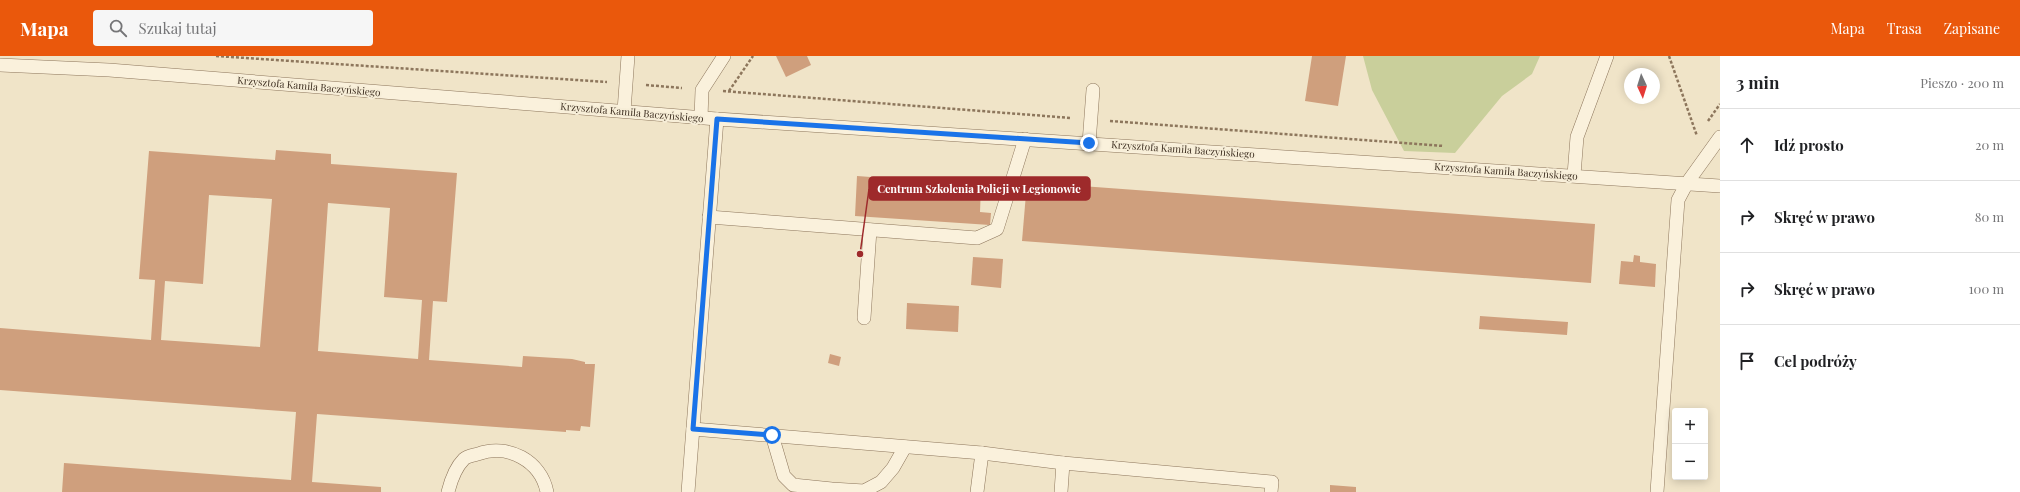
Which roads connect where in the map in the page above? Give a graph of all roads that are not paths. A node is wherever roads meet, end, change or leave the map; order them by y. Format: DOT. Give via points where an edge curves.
graph roads {
  1 [pos="628,56"];
  2 [pos="724,56"];
  3 [pos="1607,56"];
  4 [pos="0,65"];
  5 [pos="1093,90"];
  6 [pos="624,111"];
  7 [pos="701,118"];
  8 [pos="717,119"];
  9 [pos="1720,137"];
  10 [pos="1025,139"];
  11 [pos="1089,143"];
  12 [pos="1574,175"];
  13 [pos="1687,183"];
  14 [pos="1720,186"];
  15 [pos="709,217"];
  16 [pos="870,230"];
  17 [pos="864,318"];
  18 [pos="693,429"];
  19 [pos="772,435"];
  20 [pos="905,447"];
  21 [pos="982,453"];
  22 [pos="1063,463"];
  23 [pos="448,492"];
  24 [pos="547,492"];
  25 [pos="688,492"];
  26 [pos="977,492"];
  27 [pos="1062,492"];
  28 [pos="1271,492"];
  29 [pos="1657,492"];
  1 -- 6 [label="lane"];
  2 -- 7 [label="lane" via="702,90"];
  3 -- 12 [label="lane" via="1577,137"];
  4 -- 6 [label="lane, Krzysztofa Kamila Baczyńskiego" via="109,70"];
  5 -- 11 [label="lane"];
  6 -- 7 [label="lane, Krzysztofa Kamila Baczyńskiego"];
  7 -- 8 [label="lane, Krzysztofa Kamila Baczyńskiego"];
  8 -- 10 [label="lane, Krzysztofa Kamila Baczyńskiego"];
  8 -- 15 [label="lane"];
  9 -- 13 [label="lane"];
  10 -- 11 [label="lane, Krzysztofa Kamila Baczyńskiego"];
  10 -- 16 [label="lane" via="997,229 977,238"];
  11 -- 12 [label="lane, Krzysztofa Kamila Baczyńskiego"];
  12 -- 13 [label="lane, Krzysztofa Kamila Baczyńskiego"];
  13 -- 14 [label="lane, Krzysztofa Kamila Baczyńskiego"];
  13 -- 29 [label="lane" via="1678,200"];
  15 -- 16 [label="lane"];
  15 -- 18 [label="lane"];
  16 -- 17 [label="lane"];
  18 -- 19 [label="lane"];
  18 -- 25 [label="lane"];
  19 -- 20 [label="lane"];
  19 -- 20 [label="lane" via="784,476 793,485 832,489 864,491 881,482"];
  20 -- 21 [label="lane"];
  21 -- 22 [label="lane"];
  21 -- 26 [label="lane"];
  22 -- 27 [label="lane"];
  22 -- 28 [label="lane" via="1272,482"];
  23 -- 24 [label="lane" via="452,476 465,458 484,452 504,451 519,455 537,469"];
}
